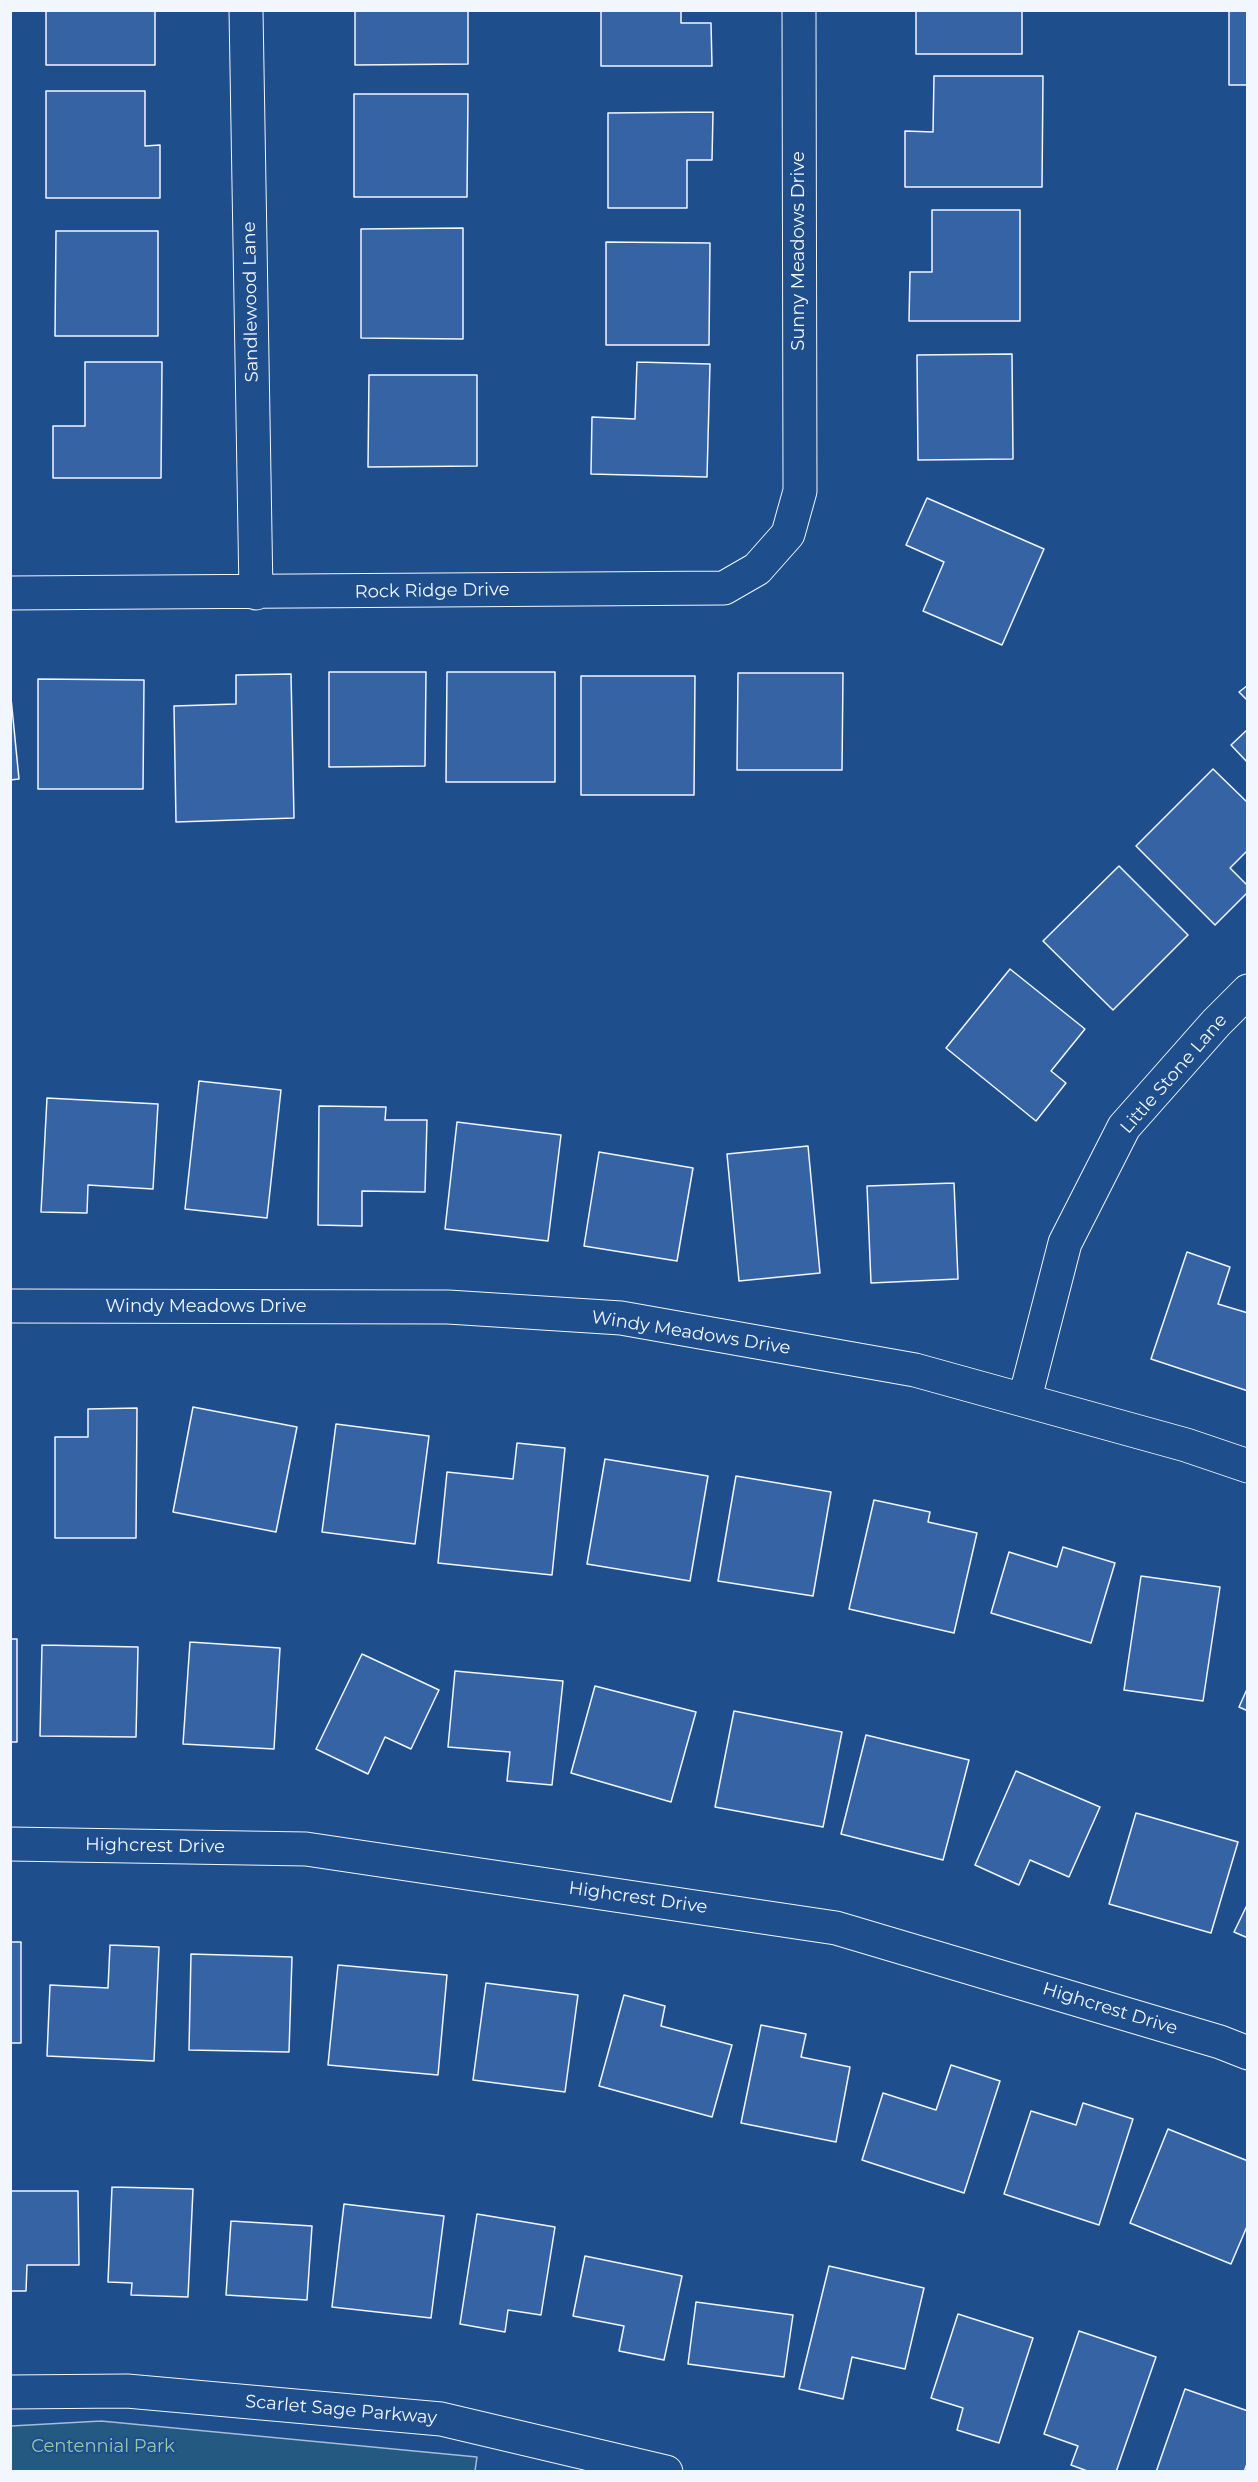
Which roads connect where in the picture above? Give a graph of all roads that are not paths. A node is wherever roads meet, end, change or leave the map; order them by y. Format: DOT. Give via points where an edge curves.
graph roads {
  1 [pos="246,10"];
  2 [pos="799,10"];
  3 [pos="800,491"];
  4 [pos="10,593"];
  5 [pos="256,593"];
  6 [pos="1248,991"];
  7 [pos="10,1306"];
  8 [pos="1024,1398"];
  9 [pos="1248,1466"];
  10 [pos="10,1844"];
  11 [pos="1248,2053"];
  12 [pos="10,2392"];
  13 [pos="666,2472"];
  1 -- 5 [label="street, Sandlewood Lane"];
  2 -- 3 [label="street, Sunny Meadows Drive"];
  3 -- 5 [label="street, Rock Ridge Drive" via="788,534 757,569 724,588"];
  4 -- 5 [label="street, Rock Ridge Drive"];
  6 -- 8 [label="street, Little Stone Lane" via="1124,1127 1065,1243"];
  7 -- 8 [label="street, Windy Meadows Drive" via="448,1307 621,1318 915,1370"];
  8 -- 9 [label="street, Windy Meadows Drive" via="1186,1444"];
  10 -- 11 [label="street, Highcrest Drive" via="306,1849 836,1928"];
  12 -- 13 [label="street, Scarlet Sage Parkway" via="127,2391 441,2419"];
}
